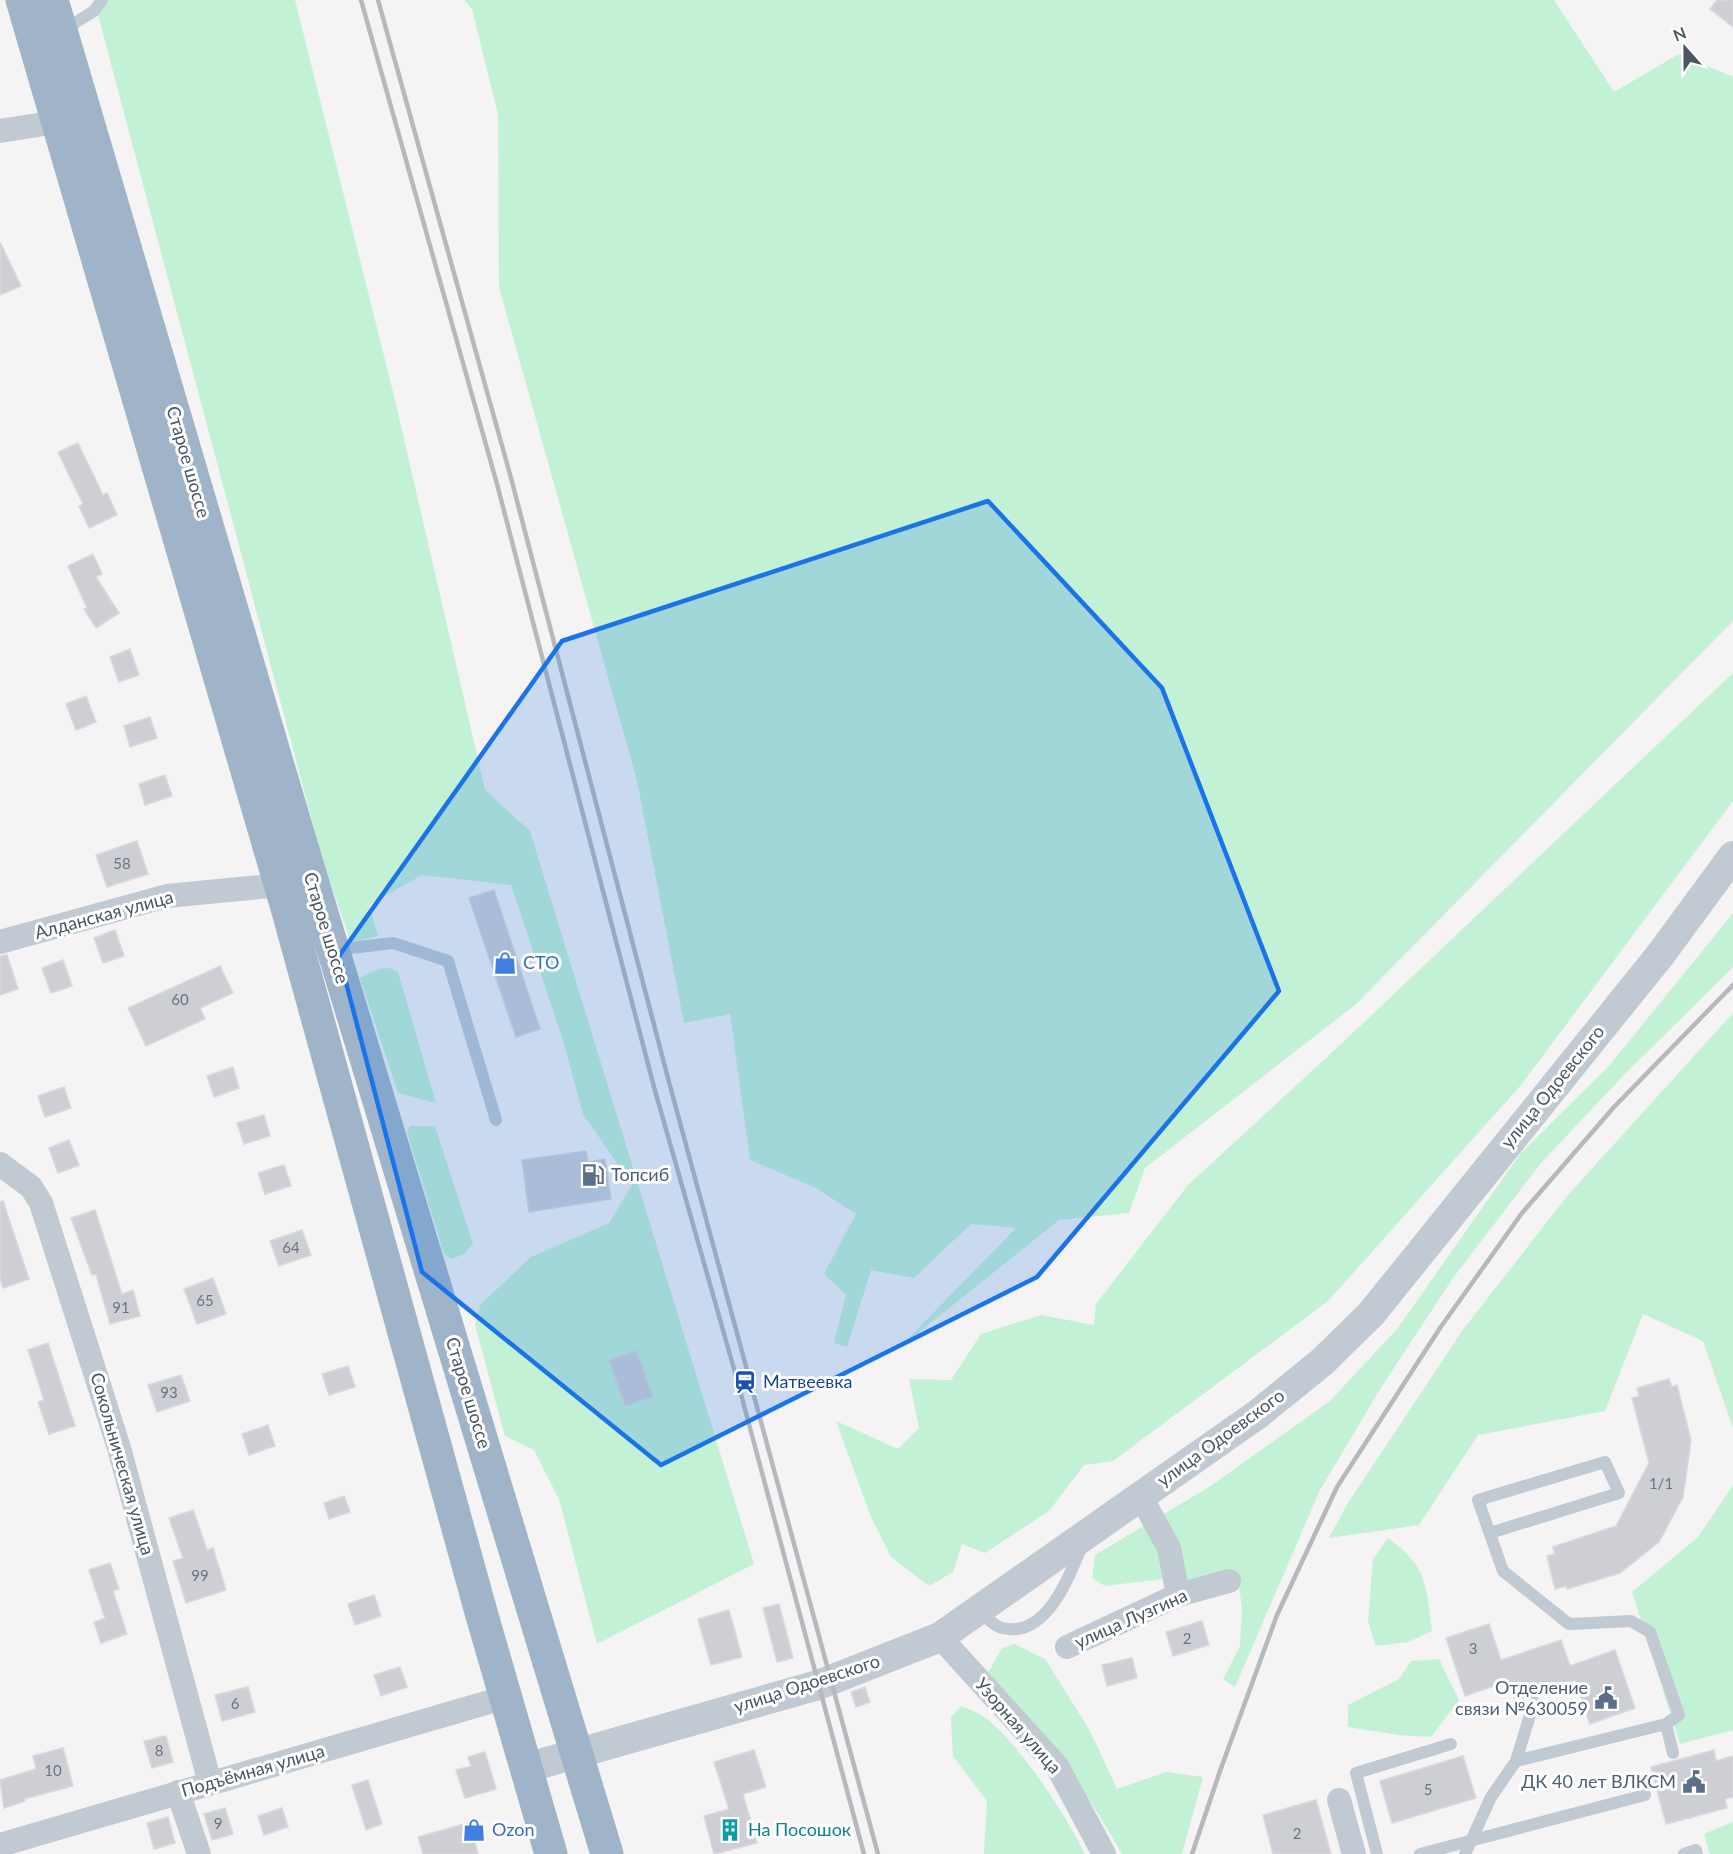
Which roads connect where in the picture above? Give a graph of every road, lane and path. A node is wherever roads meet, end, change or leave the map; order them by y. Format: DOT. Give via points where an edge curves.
graph roads {
  1 [pos="22,0"];
  2 [pos="52,0"];
  3 [pos="102,0"];
  4 [pos="61,32"];
  5 [pos="57,122"];
  6 [pos="0,131"];
  7 [pos="1733,856"];
  8 [pos="280,885"];
  9 [pos="0,942"];
  10 [pos="333,951"];
  11 [pos="496,1120"];
  12 [pos="0,1164"];
  13 [pos="1141,1497"];
  14 [pos="1490,1533"];
  15 [pos="1086,1536"];
  16 [pos="1229,1581"];
  17 [pos="1178,1595"];
  18 [pos="978,1611"];
  19 [pos="940,1637"];
  20 [pos="1067,1647"];
  21 [pos="506,1697"];
  22 [pos="1534,1702"];
  23 [pos="1666,1724"];
  24 [pos="1451,1744"];
  25 [pos="577,1752"];
  26 [pos="1672,1753"];
  27 [pos="1516,1761"];
  28 [pos="526,1768"];
  29 [pos="210,1783"];
  30 [pos="178,1792"];
  31 [pos="1645,1795"];
  32 [pos="1339,1800"];
  33 [pos="1474,1839"];
  34 [pos="6,1848"];
  35 [pos="199,1854"];
  36 [pos="550,1854"];
  37 [pos="607,1854"];
  38 [pos="1104,1854"];
  39 [pos="1354,1854"];
  40 [pos="1377,1854"];
  41 [pos="1420,1854"];
  42 [pos="1466,1854"];
  43 [pos="1684,1854"];
  44 [pos="1697,1854"];
  1 -- 5 [label="highway, Старое шоссе"];
  2 -- 4 [label="highway, Старое шоссе"];
  3 -- 4 [label="lane"];
  4 -- 10 [label="highway, Старое шоссе"];
  5 -- 6 [label="street"];
  5 -- 8 [label="highway, Старое шоссе"];
  7 -- 13 [label="street, улица Одоевского" via="1660,954 1371,1314 1322,1362 1258,1414"];
  8 -- 9 [label="street, Алданская улица" via="167,896"];
  8 -- 21 [label="highway, Старое шоссе"];
  10 -- 11 [label="lane" via="393,943 448,961"];
  10 -- 25 [label="highway, Старое шоссе"];
  12 -- 29 [label="street, Сокольническая улица" via="31,1187 41,1203 119,1448"];
  13 -- 15 [label="street, улица Одоевского"];
  13 -- 17 [label="street" via="1169,1548"];
  14 -- 14 [label="lane" via="1619,1493 1605,1462 1478,1500"];
  14 -- 23 [label="lane" via="1503,1571 1569,1624 1630,1621 1650,1632 1679,1714"];
  15 -- 18 [label="street, улица Одоевского"];
  15 -- 18 [label="lane" via="1071,1572 1035,1622 1020,1628 1000,1628"];
  16 -- 17 [label="street, улица Лузгина"];
  17 -- 20 [label="street, улица Лузгина"];
  18 -- 19 [label="street, улица Одоевского"];
  19 -- 25 [label="street, улица Одоевского" via="830,1681"];
  19 -- 38 [label="street, Узорная улица" via="1057,1766"];
  21 -- 28 [label="highway, Старое шоссе"];
  21 -- 29 [label="street, Подъёмная улица"];
  22 -- 27 [label="lane"];
  23 -- 26 [label="lane"];
  23 -- 27 [label="lane"];
  24 -- 40 [label="lane" via="1356,1773"];
  25 -- 28 [label="street, улица Одоевского"];
  25 -- 37 [label="highway, Старое шоссе"];
  27 -- 33 [label="lane" via="1491,1797"];
  28 -- 36 [label="highway, Старое шоссе"];
  29 -- 30 [label="street, Подъёмная улица"];
  30 -- 34 [label="street, Подъёмная улица"];
  30 -- 35 [label="street"];
  31 -- 33 [label="lane"];
  32 -- 39 [label="street"];
  33 -- 41 [label="lane"];
  33 -- 42 [label="lane"];
  43 -- 44 [label="lane" via="1696,1850"];
}
